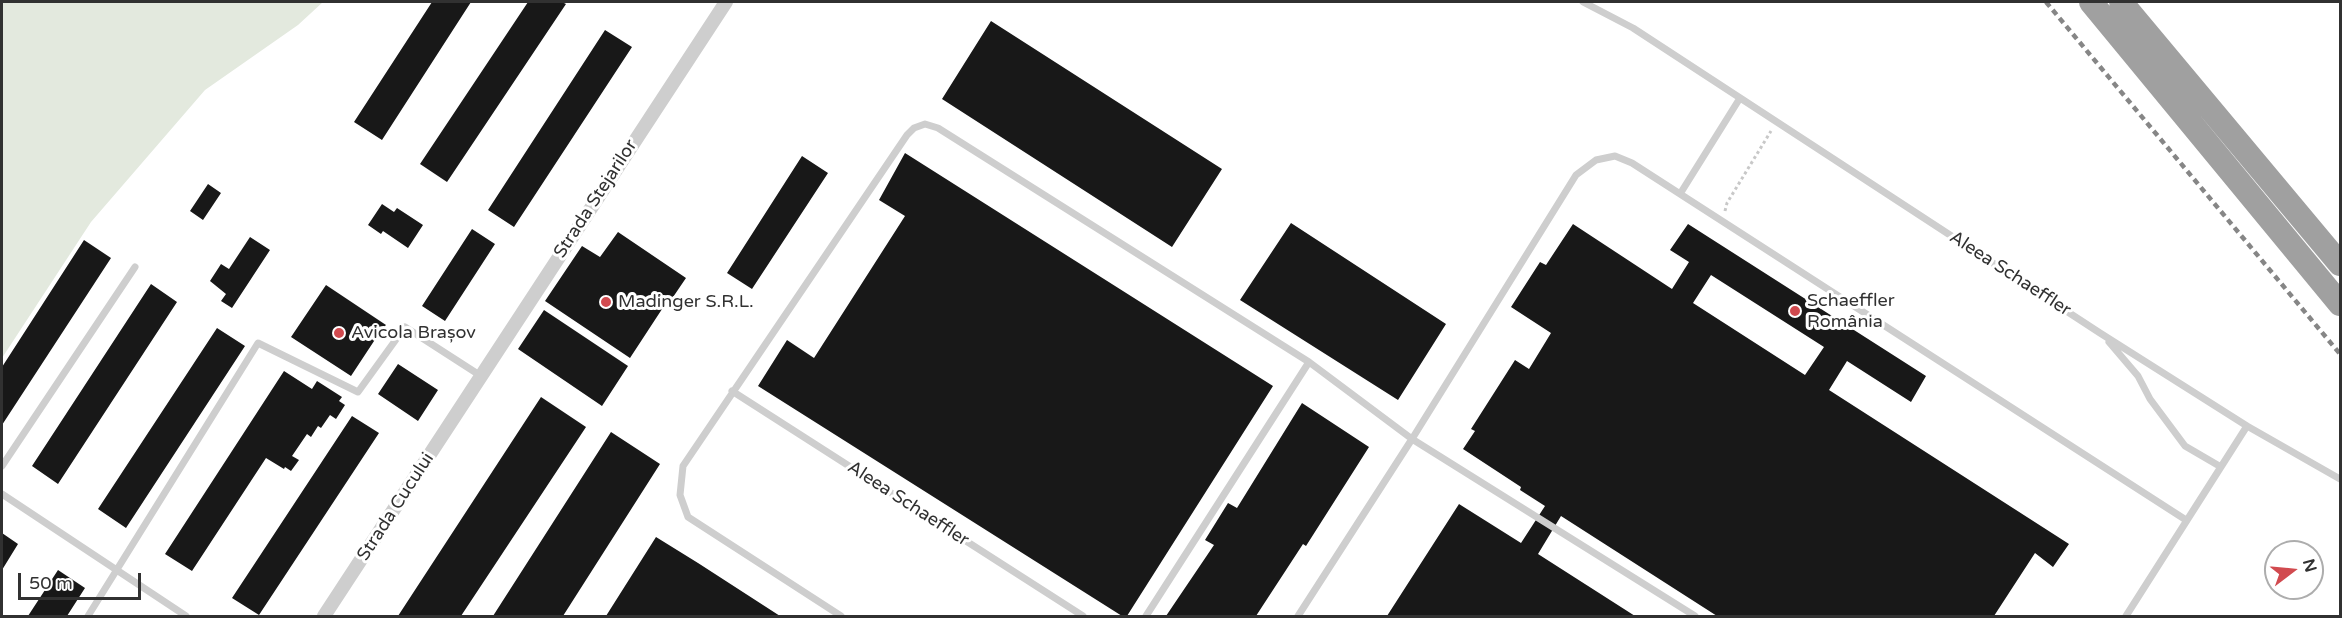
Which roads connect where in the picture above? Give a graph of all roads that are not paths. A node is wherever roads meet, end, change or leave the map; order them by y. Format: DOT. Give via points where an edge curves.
graph roads {
  1 [pos="726,2"];
  2 [pos="1583,2"];
  3 [pos="2091,2"];
  4 [pos="2121,2"];
  5 [pos="1740,98"];
  6 [pos="1680,194"];
  7 [pos="2340,264"];
  8 [pos="135,267"];
  9 [pos="2340,304"];
  10 [pos="2100,333"];
  11 [pos="1309,362"];
  12 [pos="481,376"];
  13 [pos="732,391"];
  14 [pos="467,398"];
  15 [pos="2247,426"];
  16 [pos="1412,439"];
  17 [pos="2,466"];
  18 [pos="2222,467"];
  19 [pos="2340,479"];
  20 [pos="2,494"];
  21 [pos="2186,520"];
  22 [pos="117,570"];
  23 [pos="88,616"];
  24 [pos="186,616"];
  25 [pos="324,616"];
  26 [pos="842,616"];
  27 [pos="1083,616"];
  28 [pos="1146,616"];
  29 [pos="1298,616"];
  30 [pos="1695,616"];
  31 [pos="2126,616"];
  1 -- 12 [label="street, Strada Stejarilor"];
  2 -- 5 [label="lane, Aleea Schaeffler" via="1633,28"];
  3 -- 9 [label="highway"];
  4 -- 7 [label="highway"];
  5 -- 6 [label="lane"];
  5 -- 10 [label="lane, Aleea Schaeffler"];
  6 -- 16 [label="lane" via="1615,156 1596,160 1576,175"];
  6 -- 21 [label="lane"];
  8 -- 17 [label="lane"];
  10 -- 15 [label="lane, Aleea Schaeffler"];
  10 -- 18 [label="lane" via="2127,361 2185,446"];
  11 -- 13 [label="lane" via="938,128 925,124 907,135"];
  11 -- 16 [label="lane"];
  11 -- 28 [label="lane"];
  12 -- 14 [label="street, Strada Stejarilor"];
  12 -- 22 [label="lane" via="405,327 358,392 258,343"];
  13 -- 26 [label="lane" via="683,466 680,495 688,517"];
  13 -- 27 [label="lane, Aleea Schaeffler"];
  14 -- 25 [label="street, Strada Cucului"];
  15 -- 18 [label="lane"];
  15 -- 19 [label="lane, Aleea Schaeffler"];
  16 -- 29 [label="lane"];
  16 -- 30 [label="lane"];
  18 -- 21 [label="lane"];
  20 -- 22 [label="lane"];
  21 -- 31 [label="lane"];
  22 -- 23 [label="lane"];
  22 -- 24 [label="lane"];
}
